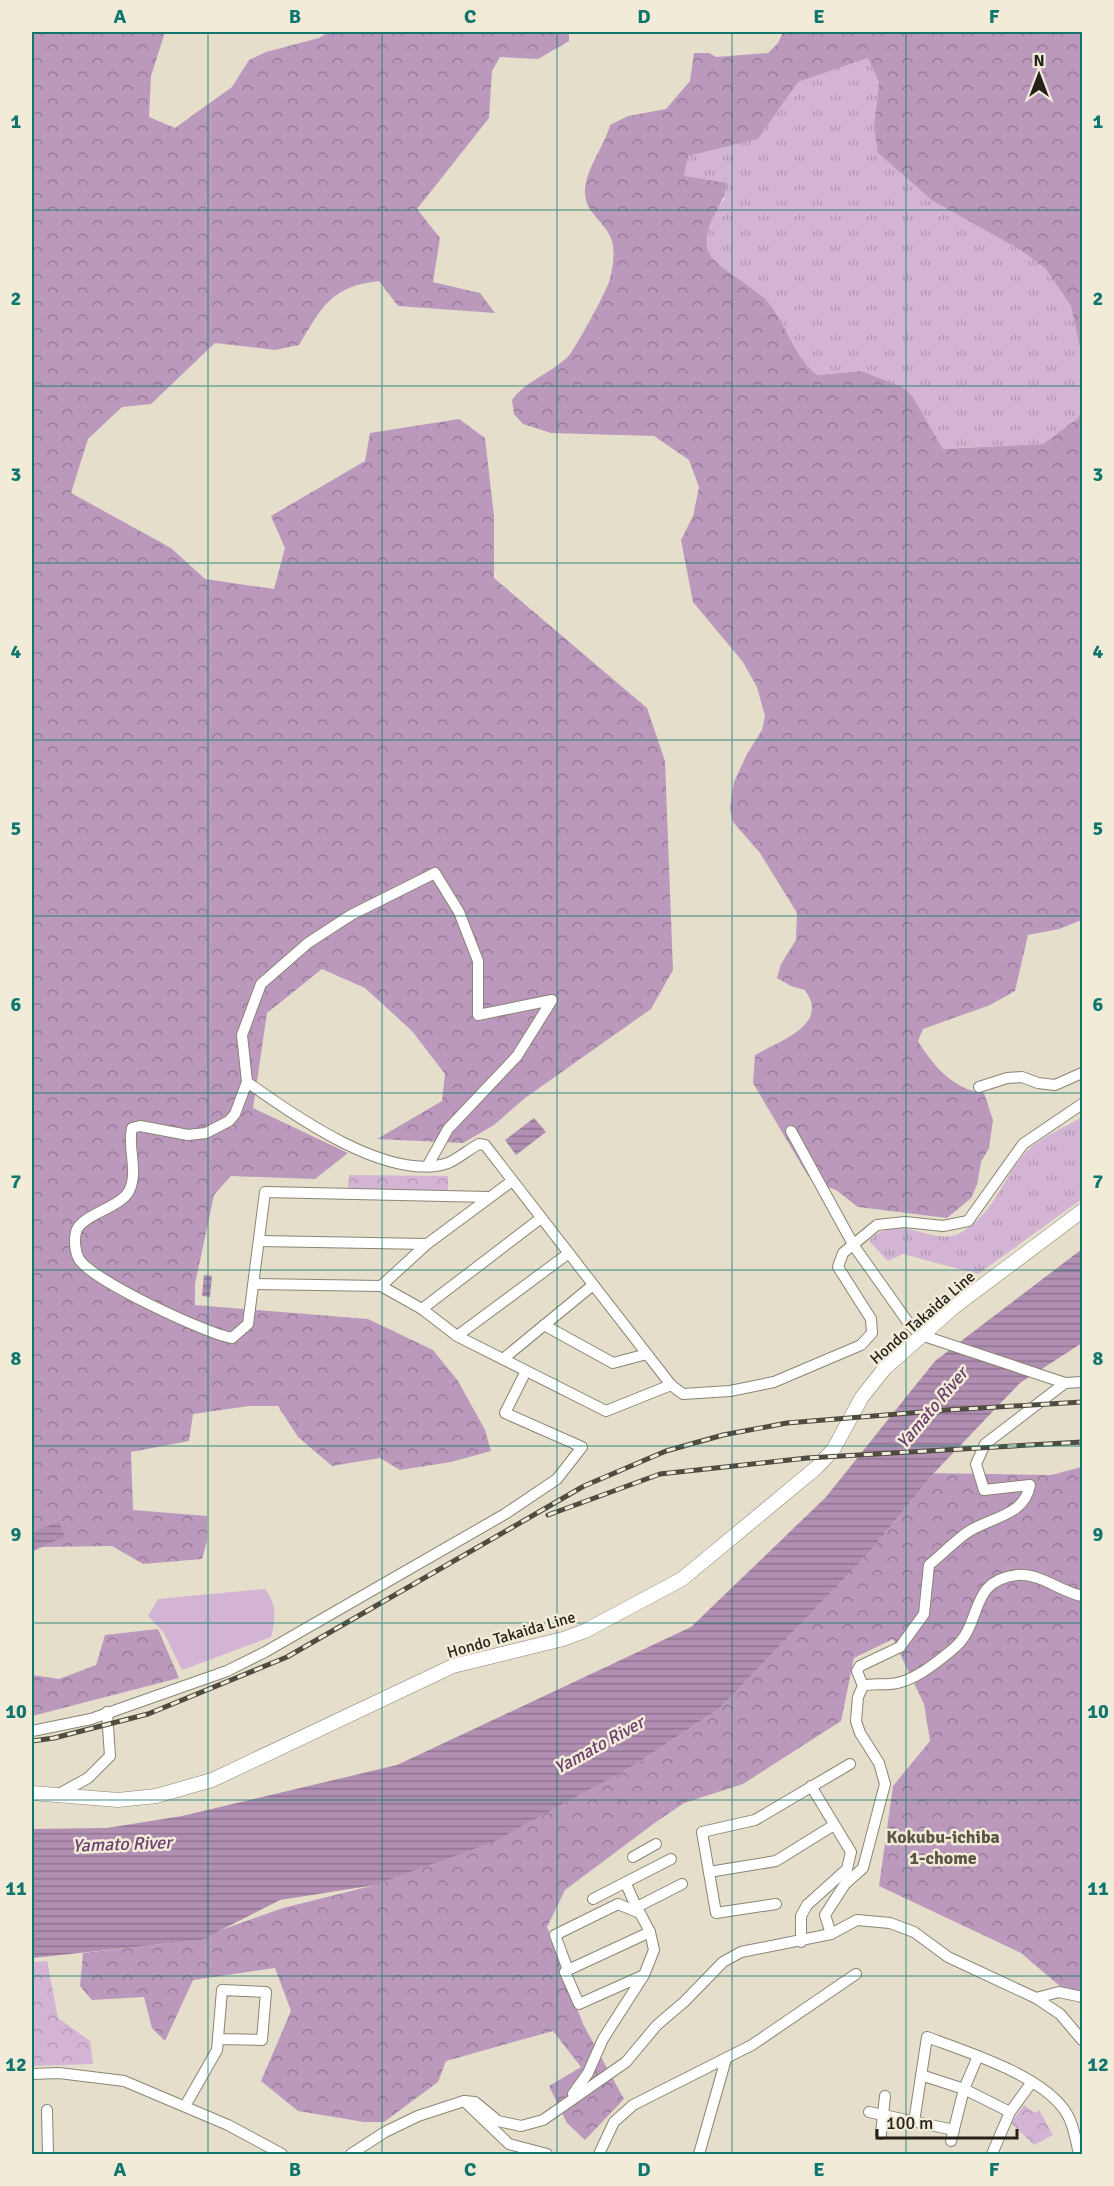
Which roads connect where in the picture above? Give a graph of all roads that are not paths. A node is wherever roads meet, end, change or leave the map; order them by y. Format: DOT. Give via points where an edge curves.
graph roads {
  1 [pos="1083,1073"];
  2 [pos="247,1082"];
  3 [pos="979,1087"];
  4 [pos="1083,1104"];
  5 [pos="791,1131"];
  6 [pos="428,1165"];
  7 [pos="512,1181"];
  8 [pos="489,1197"];
  9 [pos="1083,1211"];
  10 [pos="542,1218"];
  11 [pos="259,1241"];
  12 [pos="427,1244"];
  13 [pos="854,1246"];
  14 [pos="569,1253"];
  15 [pos="254,1284"];
  16 [pos="593,1285"];
  17 [pos="381,1286"];
  18 [pos="422,1309"];
  19 [pos="544,1325"];
  20 [pos="921,1335"];
  21 [pos="457,1336"];
  22 [pos="647,1354"];
  23 [pos="503,1359"];
  24 [pos="526,1371"];
  25 [pos="1061,1381"];
  26 [pos="1083,1382"];
  27 [pos="671,1385"];
  28 [pos="1083,1596"];
  29 [pos="863,1686"];
  30 [pos="107,1712"];
  31 [pos="32,1731"];
  32 [pos="850,1764"];
  33 [pos="811,1786"];
  34 [pos="32,1793"];
  35 [pos="57,1795"];
  36 [pos="834,1825"];
  37 [pos="656,1844"];
  38 [pos="671,1859"];
  39 [pos="649,1872"];
  40 [pos="709,1872"];
  41 [pos="626,1884"];
  42 [pos="682,1884"];
  43 [pos="593,1899"];
  44 [pos="776,1904"];
  45 [pos="638,1910"];
  46 [pos="650,1932"];
  47 [pos="831,1934"];
  48 [pos="801,1942"];
  49 [pos="568,1970"];
  50 [pos="856,1974"];
  51 [pos="644,1975"];
  52 [pos="1083,1997"];
  53 [pos="1036,1998"];
  54 [pos="218,2039"];
  55 [pos="1083,2040"];
  56 [pos="978,2056"];
  57 [pos="726,2059"];
  58 [pos="32,2074"];
  59 [pos="921,2075"];
  60 [pos="1032,2082"];
  61 [pos="964,2089"];
  62 [pos="885,2096"];
  63 [pos="570,2099"];
  64 [pos="464,2102"];
  65 [pos="185,2106"];
  66 [pos="47,2110"];
  67 [pos="870,2112"];
  68 [pos="1010,2112"];
  69 [pos="884,2115"];
  70 [pos="914,2122"];
  71 [pos="881,2134"];
  72 [pos="48,2154"];
  73 [pos="282,2154"];
  74 [pos="351,2154"];
  75 [pos="547,2154"];
  76 [pos="599,2154"];
  77 [pos="699,2154"];
  78 [pos="992,2154"];
  79 [pos="1079,2154"];
  1 -- 3 [label="street" via="1055,1085 1022,1077"];
  2 -- 6 [label="street" via="357,1151 399,1164"];
  2 -- 6 [label="street" via="242,1035 261,984 308,943 351,915 435,873 459,912 477,961 478,1015 552,1000 517,1056 448,1129"];
  2 -- 15 [label="street" via="235,1114 222,1127 188,1135 132,1128 130,1189 110,1208 85,1221 77,1229 75,1242 79,1259 88,1269 139,1299 216,1335 232,1338 248,1324"];
  4 -- 13 [label="street" via="1023,1144 968,1221 943,1226 905,1222 877,1225"];
  5 -- 13 [label="street"];
  6 -- 7 [label="street" via="447,1163 479,1143 485,1145"];
  7 -- 8 [label="street"];
  7 -- 10 [label="street"];
  8 -- 11 [label="street" via="265,1192"];
  8 -- 12 [label="street"];
  9 -- 20 [label="main road, Hondo Takaida Line"];
  10 -- 14 [label="street"];
  10 -- 18 [label="street"];
  11 -- 12 [label="street"];
  11 -- 15 [label="street"];
  12 -- 17 [label="street"];
  13 -- 20 [label="street"];
  13 -- 27 [label="street" via="843,1253 838,1267 871,1319 872,1333 861,1344 774,1382 730,1391 683,1394"];
  14 -- 16 [label="street"];
  14 -- 21 [label="street"];
  15 -- 17 [label="street"];
  16 -- 19 [label="street"];
  16 -- 22 [label="street"];
  17 -- 18 [label="street"];
  18 -- 21 [label="street"];
  19 -- 22 [label="street" via="613,1363"];
  19 -- 23 [label="street"];
  20 -- 25 [label="street"];
  20 -- 35 [label="main road, Hondo Takaida Line" via="885,1368 862,1397 833,1450 816,1468 682,1579 637,1604 563,1639 453,1666 212,1780 156,1796 118,1800"];
  21 -- 23 [label="street"];
  22 -- 27 [label="street"];
  23 -- 24 [label="street"];
  24 -- 27 [label="street" via="606,1411"];
  24 -- 30 [label="street" via="505,1413 582,1447 557,1479 505,1514 265,1652 227,1671"];
  25 -- 26 [label="street"];
  25 -- 29 [label="street" via="985,1444 976,1464 984,1490 1030,1485 1025,1500 1011,1512 966,1533 929,1565 924,1614 900,1647 860,1666 856,1671"];
  28 -- 29 [label="street" via="1019,1575 996,1581 985,1588 966,1638 951,1651 912,1678"];
  29 -- 47 [label="street" via="856,1721 879,1763 885,1784 863,1868 844,1884 825,1915"];
  30 -- 31 [label="street"];
  30 -- 35 [label="street" via="110,1756 88,1778"];
  32 -- 33 [label="street"];
  33 -- 36 [label="street"];
  33 -- 40 [label="street" via="755,1820 702,1832"];
  34 -- 35 [label="main road, Hondo Takaida Line"];
  36 -- 40 [label="street" via="776,1861"];
  36 -- 48 [label="street" via="850,1852 847,1869 807,1905 801,1916"];
  37 -- 39 [label="street" via="637,1854"];
  38 -- 39 [label="street"];
  39 -- 41 [label="street"];
  40 -- 44 [label="street" via="716,1913"];
  41 -- 43 [label="street"];
  41 -- 45 [label="street"];
  42 -- 45 [label="street"];
  45 -- 46 [label="street"];
  45 -- 49 [label="street" via="618,1904 555,1935"];
  46 -- 49 [label="street"];
  46 -- 51 [label="street" via="654,1950"];
  47 -- 48 [label="street"];
  47 -- 53 [label="street" via="856,1920 890,1923 914,1932 948,1957"];
  48 -- 63 [label="street" via="741,1952 723,1962 657,2025 626,2062"];
  49 -- 51 [label="street" via="565,1972 579,2004"];
  50 -- 57 [label="street"];
  51 -- 63 [label="street"];
  52 -- 53 [label="street" via="1059,1992"];
  53 -- 55 [label="street" via="1060,2014"];
  54 -- 54 [label="street" via="262,2040 266,1992 222,1990"];
  54 -- 65 [label="street" via="218,2050"];
  56 -- 59 [label="street" via="927,2037"];
  56 -- 60 [label="street"];
  56 -- 61 [label="street"];
  57 -- 76 [label="street" via="633,2105 614,2122"];
  57 -- 77 [label="street"];
  58 -- 65 [label="street" via="59,2073 124,2081"];
  59 -- 61 [label="street"];
  59 -- 70 [label="street"];
  60 -- 68 [label="street"];
  60 -- 79 [label="street" via="1044,2088 1068,2115"];
  61 -- 68 [label="street"];
  61 -- 70 [label="street" via="952,2136"];
  62 -- 69 [label="street"];
  63 -- 64 [label="street" via="543,2120 521,2126 498,2121 475,2102"];
  64 -- 74 [label="street" via="418,2116"];
  64 -- 75 [label="street" via="508,2144"];
  65 -- 73 [label="street"];
  66 -- 72 [label="street"];
  67 -- 69 [label="street"];
  68 -- 78 [label="street"];
  69 -- 70 [label="street"];
  69 -- 71 [label="street"];
}
